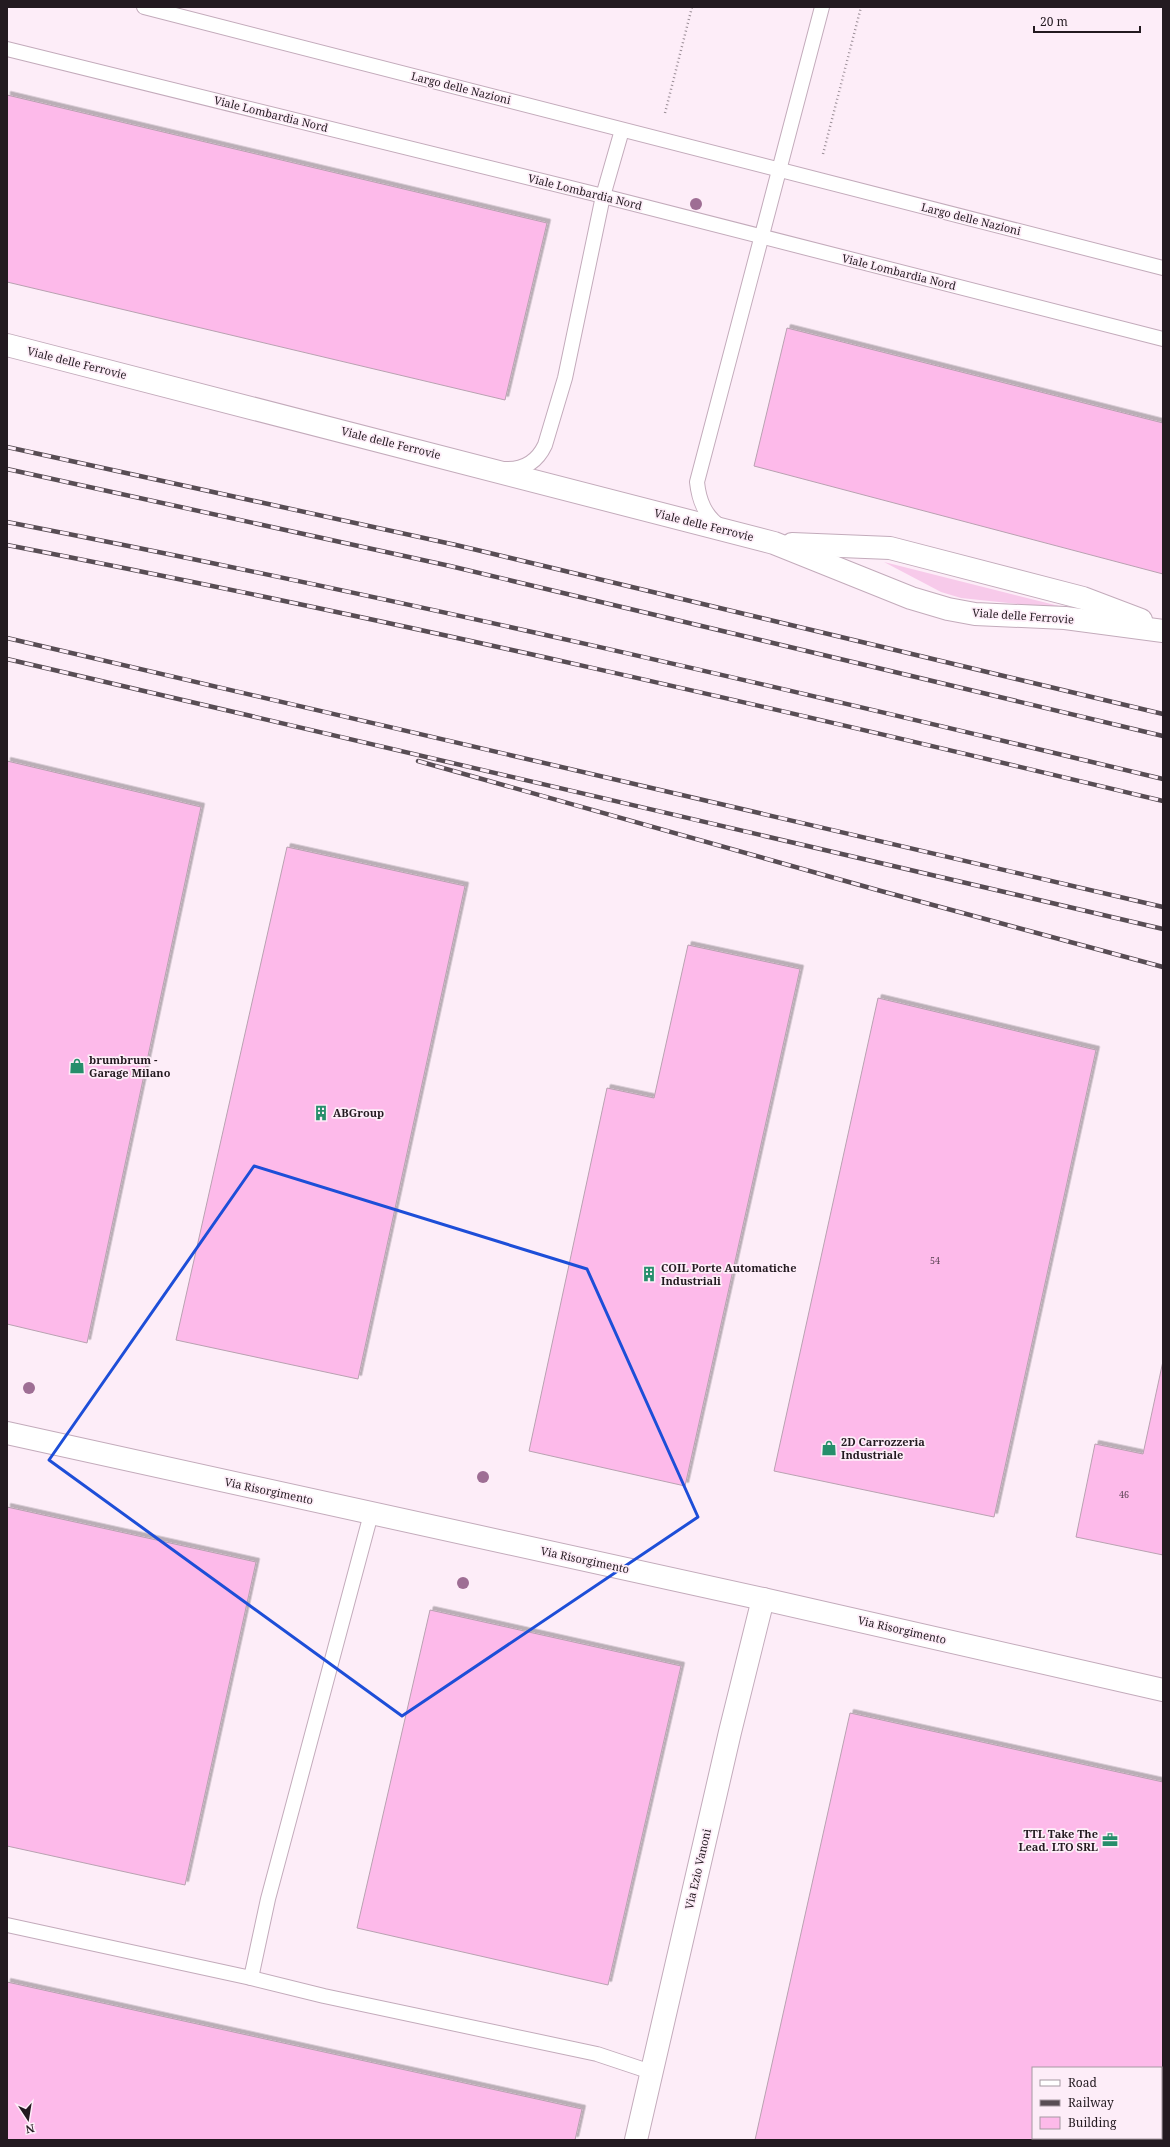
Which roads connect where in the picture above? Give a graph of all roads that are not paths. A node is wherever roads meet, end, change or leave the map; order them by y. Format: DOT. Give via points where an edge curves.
graph roads {
  1 [pos="144,7"];
  2 [pos="822,7"];
  3 [pos="7,49"];
  4 [pos="622,130"];
  5 [pos="778,170"];
  6 [pos="603,196"];
  7 [pos="760,237"];
  8 [pos="1163,268"];
  9 [pos="1163,339"];
  10 [pos="7,345"];
  11 [pos="491,469"];
  12 [pos="728,532"];
  13 [pos="774,543"];
  14 [pos="1163,630"];
  15 [pos="7,1433"];
  16 [pos="371,1514"];
  17 [pos="763,1599"];
  18 [pos="1163,1690"];
  19 [pos="7,1925"];
  20 [pos="251,1978"];
  21 [pos="651,2072"];
  22 [pos="636,2140"];
  1 -- 4 [label="lane, Largo delle Nazioni"];
  2 -- 5 [label="lane"];
  3 -- 6 [label="lane, Viale Lombardia Nord"];
  4 -- 5 [label="lane, Largo delle Nazioni"];
  4 -- 6 [label="lane"];
  5 -- 7 [label="lane"];
  5 -- 8 [label="lane, Largo delle Nazioni"];
  6 -- 7 [label="lane, Viale Lombardia Nord"];
  6 -- 11 [label="lane" via="565,378 545,445 541,454 524,467"];
  7 -- 9 [label="lane, Viale Lombardia Nord"];
  7 -- 12 [label="lane" via="697,482 698,495 707,514 714,523"];
  10 -- 11 [label="street, Viale delle Ferrovie"];
  11 -- 12 [label="street, Viale delle Ferrovie"];
  12 -- 13 [label="street, Viale delle Ferrovie"];
  13 -- 14 [label="street, Viale delle Ferrovie" via="890,548 1083,598"];
  13 -- 14 [label="street, Viale delle Ferrovie" via="911,598 948,609 975,614 1065,618"];
  15 -- 16 [label="street, Via Risorgimento"];
  16 -- 17 [label="street, Via Risorgimento"];
  16 -- 20 [label="lane" via="268,1899"];
  17 -- 18 [label="street, Via Risorgimento"];
  17 -- 21 [label="street, Via Ezio Vanoni"];
  19 -- 20 [label="lane"];
  20 -- 21 [label="lane" via="597,2054"];
  21 -- 22 [label="street, Via Ezio Vanoni"];
}
